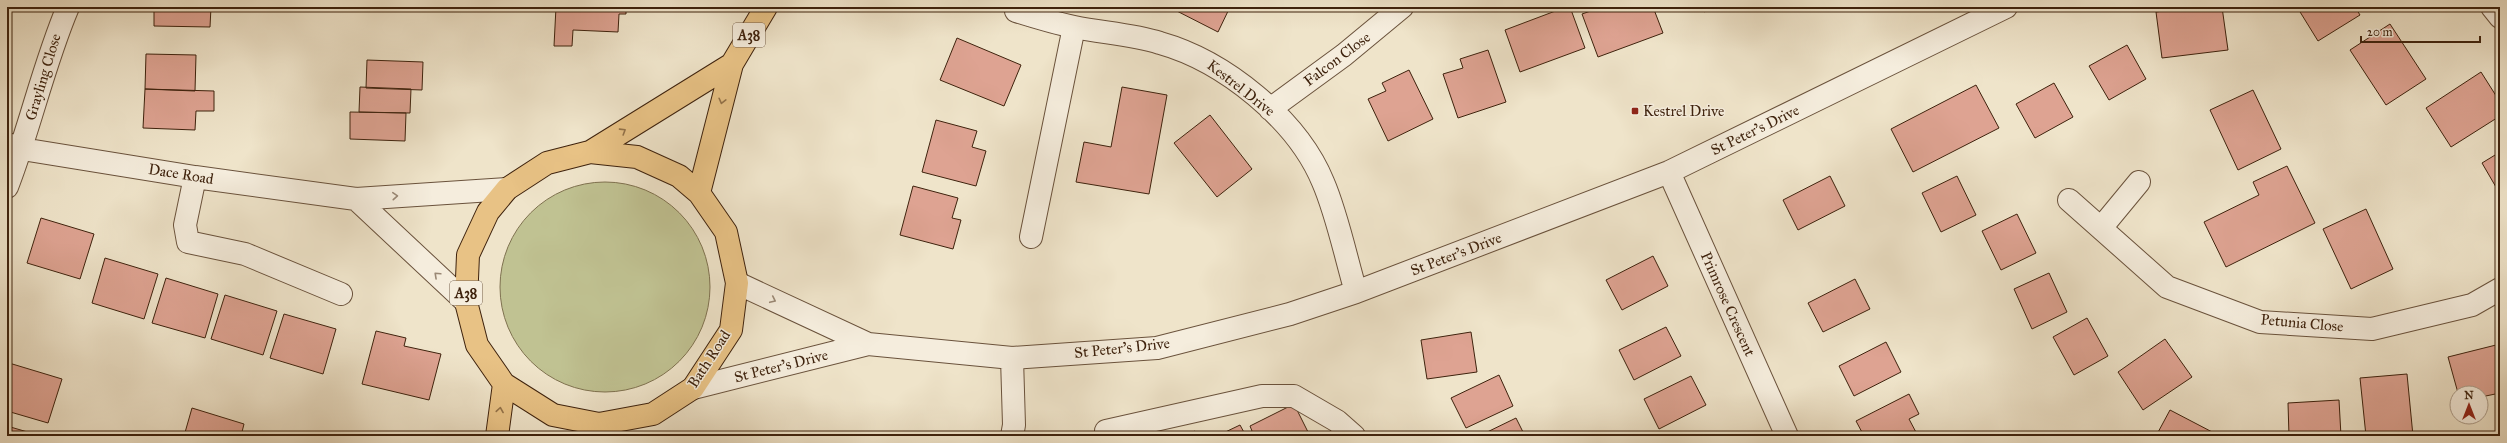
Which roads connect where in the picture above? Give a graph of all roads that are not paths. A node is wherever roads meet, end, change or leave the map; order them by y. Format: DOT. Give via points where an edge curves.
graph roads {
  1 [pos="68,7"];
  2 [pos="766,7"];
  3 [pos="1402,7"];
  4 [pos="2006,7"];
  5 [pos="2492,7"];
  6 [pos="1016,11"];
  7 [pos="2500,17"];
  8 [pos="1066,19"];
  9 [pos="732,64"];
  10 [pos="1270,109"];
  11 [pos="14,146"];
  12 [pos="590,152"];
  13 [pos="1669,172"];
  14 [pos="195,177"];
  15 [pos="2138,182"];
  16 [pos="7,187"];
  17 [pos="507,189"];
  18 [pos="699,193"];
  19 [pos="356,199"];
  20 [pos="2070,200"];
  21 [pos="2101,228"];
  22 [pos="1031,237"];
  23 [pos="738,283"];
  24 [pos="2500,289"];
  25 [pos="1356,292"];
  26 [pos="341,294"];
  27 [pos="466,302"];
  28 [pos="868,344"];
  29 [pos="1012,358"];
  30 [pos="504,384"];
  31 [pos="693,388"];
  32 [pos="593,430"];
  33 [pos="1106,431"];
  34 [pos="497,436"];
  35 [pos="1012,436"];
  36 [pos="1354,436"];
  37 [pos="1787,436"];
  1 -- 11 [label="street, Grayling Close"];
  2 -- 9 [label="main road, Bath Road / A38"];
  3 -- 10 [label="street, Falcon Close" via="1344,55"];
  4 -- 13 [label="street, St Peter's Drive"];
  5 -- 7 [label="street"];
  6 -- 8 [label="street, Kestrel Drive"];
  8 -- 10 [label="street, Kestrel Drive" via="1159,42 1193,54 1220,69"];
  8 -- 22 [label="street"];
  12 -- 9 [label="main road, Bath Road / A38, one-way"];
  9 -- 18 [label="main road, Bath Road / A38, one-way"];
  10 -- 25 [label="street, Kestrel Drive" via="1301,143 1323,182"];
  11 -- 14 [label="street, Dace Road"];
  11 -- 16 [label="street, Grayling Close"];
  12 -- 17 [label="main road, Bath Road / A38" via="547,163"];
  12 -- 18 [label="main road, Bath Road / A38" via="637,156 680,176"];
  13 -- 25 [label="street, St Peter's Drive"];
  13 -- 37 [label="street, Primrose Crescent"];
  14 -- 19 [label="street, Dace Road"];
  14 -- 26 [label="street" via="185,225 188,242 245,254"];
  15 -- 21 [label="street"];
  19 -- 17 [label="street, Dace Road, one-way"];
  17 -- 27 [label="main road, Bath Road / A38" via="488,212 468,255"];
  18 -- 23 [label="main road, Bath Road / A38" via="726,232"];
  27 -- 19 [label="street, one-way"];
  20 -- 21 [label="street, Petunia Close"];
  21 -- 24 [label="street, Petunia Close" via="2168,287 2260,322 2372,328 2472,305"];
  23 -- 28 [label="street, St Peter's Drive, one-way"];
  23 -- 31 [label="main road, Bath Road / A38" via="730,330"];
  25 -- 29 [label="street, St Peter's Drive" via="1290,314 1157,348"];
  27 -- 30 [label="main road, Bath Road / A38" via="477,345"];
  28 -- 29 [label="street, St Peter's Drive"];
  28 -- 31 [label="street, St Peter's Drive"];
  29 -- 35 [label="street"];
  30 -- 32 [label="main road, Bath Road / A38" via="553,415"];
  34 -- 30 [label="main road, one-way"];
  31 -- 32 [label="main road, Bath Road / A38" via="653,414"];
  33 -- 36 [label="street" via="1262,396 1294,396 1337,421"];
}
